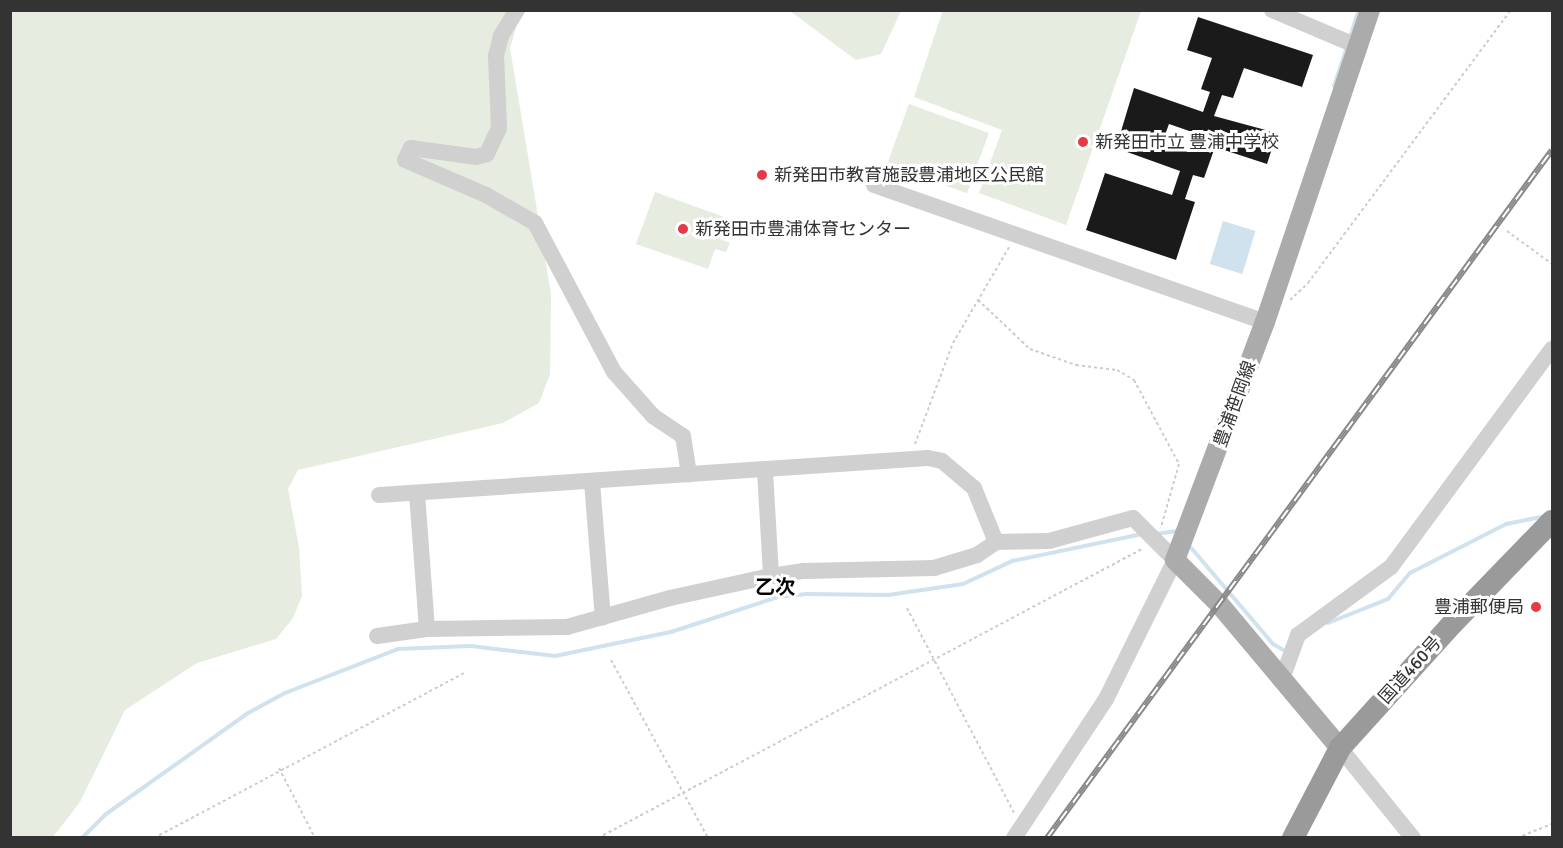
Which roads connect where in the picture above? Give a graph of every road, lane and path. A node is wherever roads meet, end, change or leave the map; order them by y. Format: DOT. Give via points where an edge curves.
graph roads {
  1 [pos="518,10"];
  2 [pos="1272,10"];
  3 [pos="1370,10"];
  4 [pos="1511,10"];
  5 [pos="1357,46"];
  6 [pos="874,185"];
  7 [pos="1507,231"];
  8 [pos="1016,234"];
  9 [pos="1552,264"];
  10 [pos="978,300"];
  11 [pos="1265,322"];
  12 [pos="1552,349"];
  13 [pos="911,459"];
  14 [pos="765,471"];
  15 [pos="689,475"];
  16 [pos="592,482"];
  17 [pos="417,493"];
  18 [pos="379,495"];
  19 [pos="1552,521"];
  20 [pos="1157,538"];
  21 [pos="996,542"];
  22 [pos="1175,560"];
  23 [pos="771,576"];
  24 [pos="908,608"];
  25 [pos="603,618"];
  26 [pos="427,629"];
  27 [pos="377,636"];
  28 [pos="611,660"];
  29 [pos="934,660"];
  30 [pos="464,674"];
  31 [pos="1282,679"];
  32 [pos="1340,748"];
  33 [pos="279,768"];
  34 [pos="684,793"];
  35 [pos="1552,824"];
  36 [pos="1018,831"];
  37 [pos="154,837"];
  38 [pos="315,837"];
  39 [pos="598,837"];
  40 [pos="708,837"];
  41 [pos="1293,837"];
  42 [pos="1413,837"];
  43 [pos="1517,837"];
  1 -- 15 [label="street" via="501,36 496,56 499,128 487,154 476,157 411,148 405,160 486,195 535,223 614,372 653,416 683,436"];
  2 -- 5 [label="street"];
  3 -- 5 [label="main road, 豊浦笹岡線"];
  4 -- 11 [label="path" via="1308,283"];
  5 -- 11 [label="main road, 豊浦笹岡線"];
  6 -- 8 [label="street"];
  7 -- 9 [label="path"];
  8 -- 10 [label="path"];
  8 -- 11 [label="street"];
  10 -- 13 [label="path" via="953,343"];
  10 -- 20 [label="path" via="1030,349 1076,365 1117,370 1134,380 1179,464"];
  11 -- 22 [label="main road, 豊浦笹岡線"];
  12 -- 31 [label="street" via="1391,567 1298,635"];
  13 -- 14 [label="street"];
  13 -- 21 [label="street" via="942,461 967,479"];
  14 -- 15 [label="street"];
  14 -- 23 [label="street"];
  15 -- 16 [label="street"];
  16 -- 17 [label="street"];
  16 -- 25 [label="street"];
  17 -- 18 [label="street"];
  17 -- 26 [label="street"];
  19 -- 32 [label="highway, 国道460号" via="1452,623"];
  20 -- 21 [label="street" via="1133,518 1049,541"];
  20 -- 22 [label="street"];
  20 -- 29 [label="path"];
  21 -- 23 [label="street" via="977,555 934,568 804,571"];
  22 -- 31 [label="main road" via="1220,604"];
  22 -- 36 [label="street" via="1106,699"];
  23 -- 25 [label="street" via="670,598"];
  24 -- 29 [label="path"];
  25 -- 26 [label="street" via="567,627"];
  26 -- 27 [label="street"];
  28 -- 34 [label="path"];
  29 -- 34 [label="path"];
  29 -- 36 [label="path"];
  30 -- 33 [label="path"];
  31 -- 32 [label="main road"];
  32 -- 41 [label="highway, 国道460号"];
  32 -- 42 [label="street"];
  33 -- 37 [label="path"];
  33 -- 38 [label="path"];
  34 -- 39 [label="path"];
  34 -- 40 [label="path"];
  35 -- 43 [label="path"];
}
